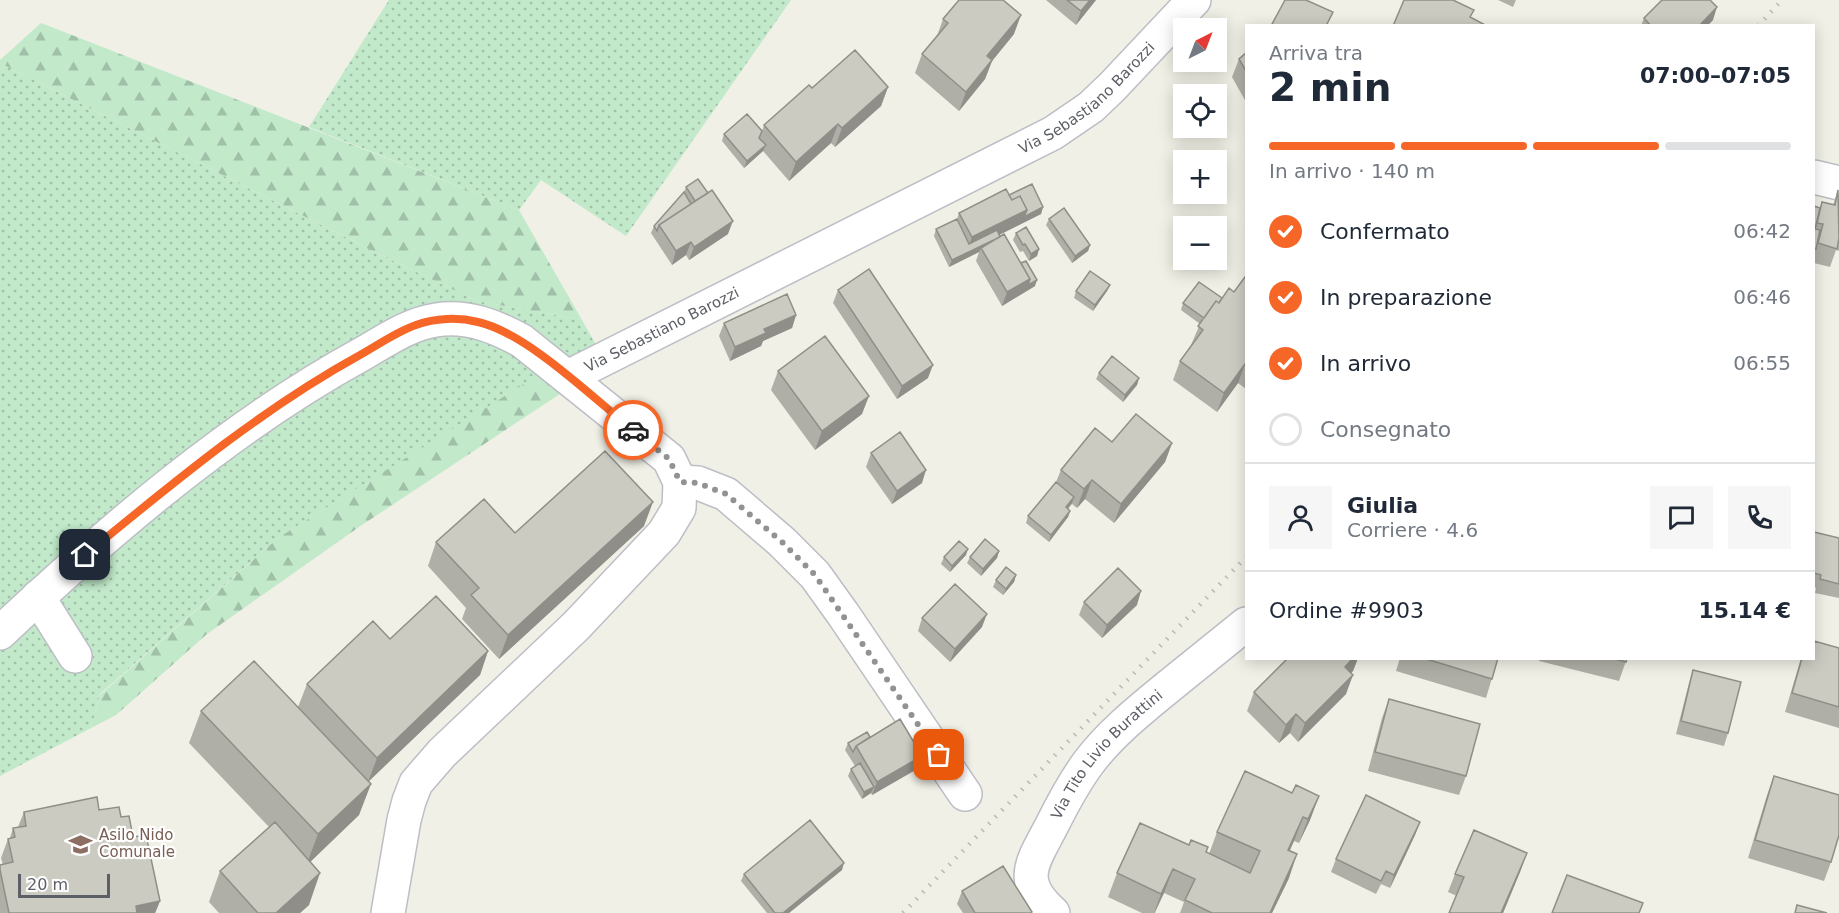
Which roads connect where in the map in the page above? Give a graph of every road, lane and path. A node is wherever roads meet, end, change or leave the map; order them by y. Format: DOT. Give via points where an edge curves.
graph roads {
  1 [pos="1194,0"];
  2 [pos="1815,177"];
  3 [pos="1839,183"];
  4 [pos="568,377"];
  5 [pos="680,482"];
  6 [pos="38,597"];
  7 [pos="1245,625"];
  8 [pos="0,633"];
  9 [pos="75,656"];
  10 [pos="965,794"];
  11 [pos="388,913"];
  12 [pos="1053,913"];
  1 -- 4 [label="street, Via Sebastiano Barozzi" via="1091,107 1053,133"];
  2 -- 3 [label="street"];
  4 -- 5 [label="street" via="669,459"];
  4 -- 6 [label="street, Via Sebastiano Barozzi" via="522,341 488,325 454,319 415,325 336,368 205,458"];
  5 -- 10 [label="street" via="698,483 726,494 815,575"];
  5 -- 11 [label="street" via="679,508 664,533 576,626 442,753 416,783 404,820"];
  6 -- 8 [label="street, Via Sebastiano Barozzi"];
  6 -- 9 [label="street"];
  7 -- 12 [label="street, Via Tito Livio Burattini" via="1136,713 1080,773 1039,850 1030,877 1037,896"];
}
